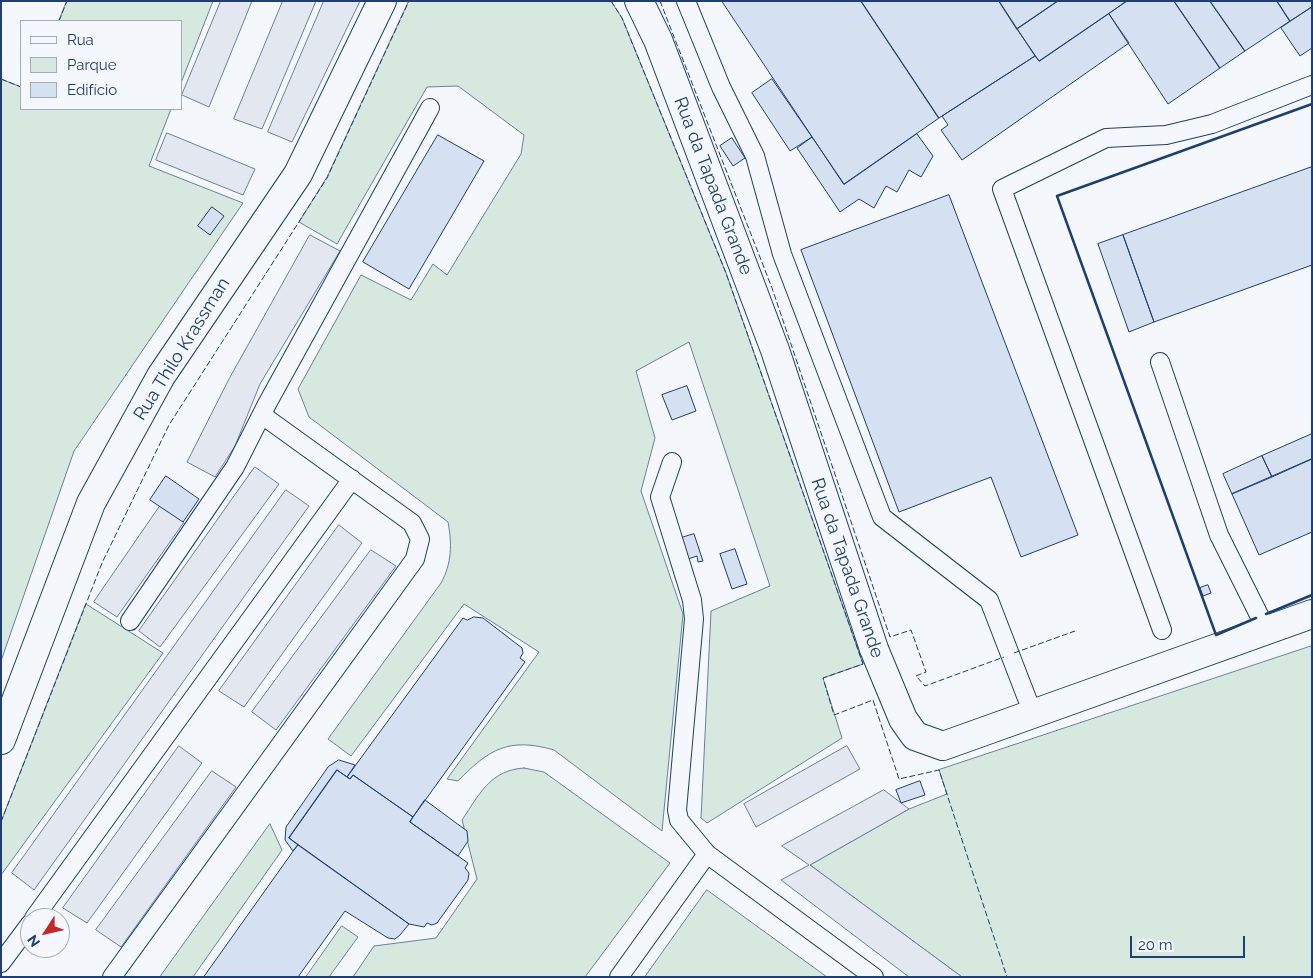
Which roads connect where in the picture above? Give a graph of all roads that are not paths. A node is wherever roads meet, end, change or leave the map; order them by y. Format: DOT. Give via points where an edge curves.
graph roads {
  1 [pos="382,1"];
  2 [pos="639,1"];
  3 [pos="686,1"];
  4 [pos="1312,85"];
  5 [pos="430,108"];
  6 [pos="1160,362"];
  7 [pos="262,415"];
  8 [pos="672,462"];
  9 [pos="352,479"];
  10 [pos="1312,614"];
  11 [pos="130,621"];
  12 [pos="1162,630"];
  13 [pos="1267,631"];
  14 [pos="1033,714"];
  15 [pos="1,740"];
  16 [pos="707,854"];
  17 [pos="41,908"];
  18 [pos="20,938"];
  19 [pos="1,964"];
  20 [pos="112,977"];
  21 [pos="618,977"];
  22 [pos="874,977"];
  1 -- 15 [label="street, Rua Thilo Krassman" via="298,174 161,376 91,503"];
  2 -- 14 [label="street, Rua da Tapada Grande" via="658,40 774,350 874,649 903,720 915,736 943,746"];
  3 -- 14 [label="lane" via="721,88 755,156 782,254 882,517 989,600"];
  4 -- 12 [label="lane" via="1212,124 1166,135 1106,138 1002,189"];
  5 -- 7 [label="lane"];
  6 -- 13 [label="lane" via="1219,535"];
  7 -- 9 [label="lane"];
  7 -- 11 [label="lane" via="236,467"];
  8 -- 16 [label="lane" via="660,496 692,600 694,619 677,810 679,820"];
  9 -- 17 [label="lane"];
  9 -- 20 [label="lane" via="412,523 420,539 415,559"];
  10 -- 13 [label="street, Rua da Tapada Grande"];
  13 -- 14 [label="street, Rua da Tapada Grande"];
  16 -- 21 [label="lane"];
  16 -- 22 [label="lane"];
  18 -- 19 [label="lane"];
}
